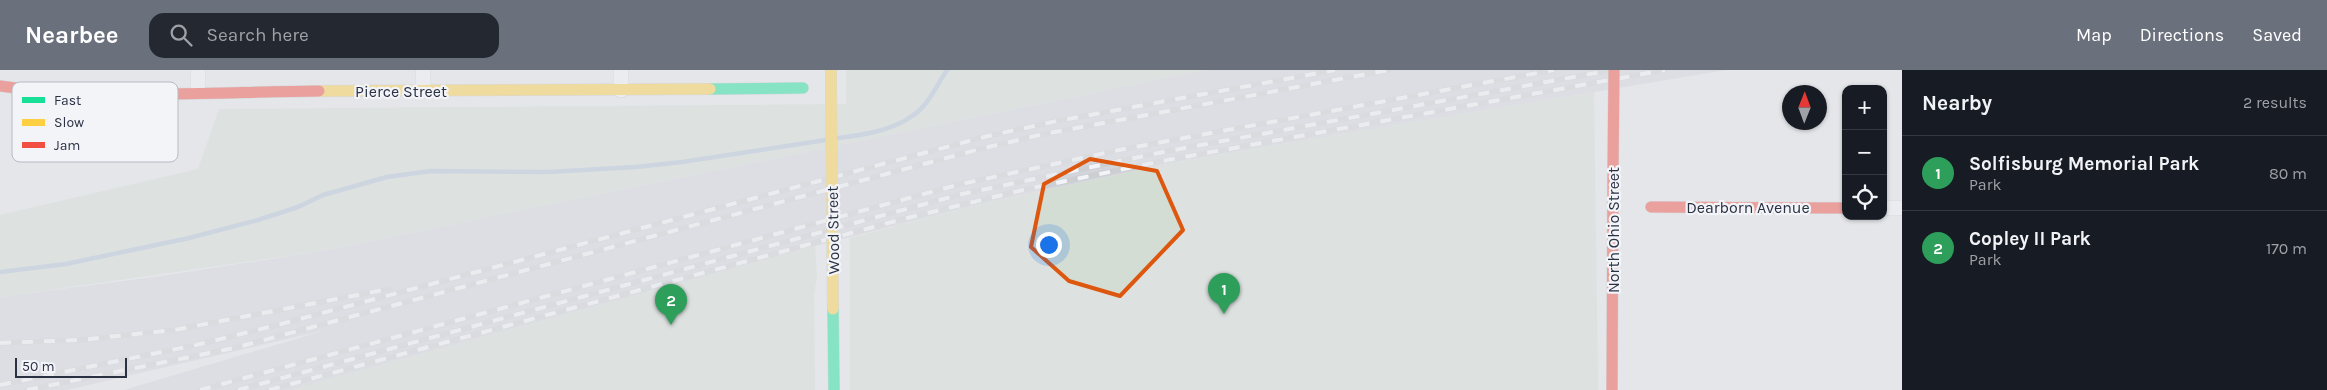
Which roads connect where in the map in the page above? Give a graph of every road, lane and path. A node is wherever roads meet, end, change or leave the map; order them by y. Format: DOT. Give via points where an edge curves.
graph roads {
  1 [pos="198,70"];
  2 [pos="423,70"];
  3 [pos="621,70"];
  4 [pos="831,70"];
  5 [pos="1614,70"];
  6 [pos="802,88"];
  7 [pos="621,90"];
  8 [pos="178,91"];
  9 [pos="198,91"];
  10 [pos="423,91"];
  11 [pos="1651,207"];
  12 [pos="1842,208"];
  13 [pos="1887,208"];
  14 [pos="1902,208"];
  15 [pos="834,390"];
  16 [pos="1612,390"];
  1 -- 9 [label="street"];
  2 -- 10 [label="street"];
  3 -- 7 [label="street"];
  4 -- 15 [label="street, Wood Street, bridge"];
  5 -- 16 [label="street, North Ohio Street, bridge"];
  6 -- 7 [label="street, Pierce Street"];
  7 -- 10 [label="street, Pierce Street"];
  8 -- 9 [label="street, Pierce Street"];
  9 -- 10 [label="street, Pierce Street"];
  11 -- 12 [label="street, Dearborn Avenue"];
  13 -- 14 [label="street"];
}
